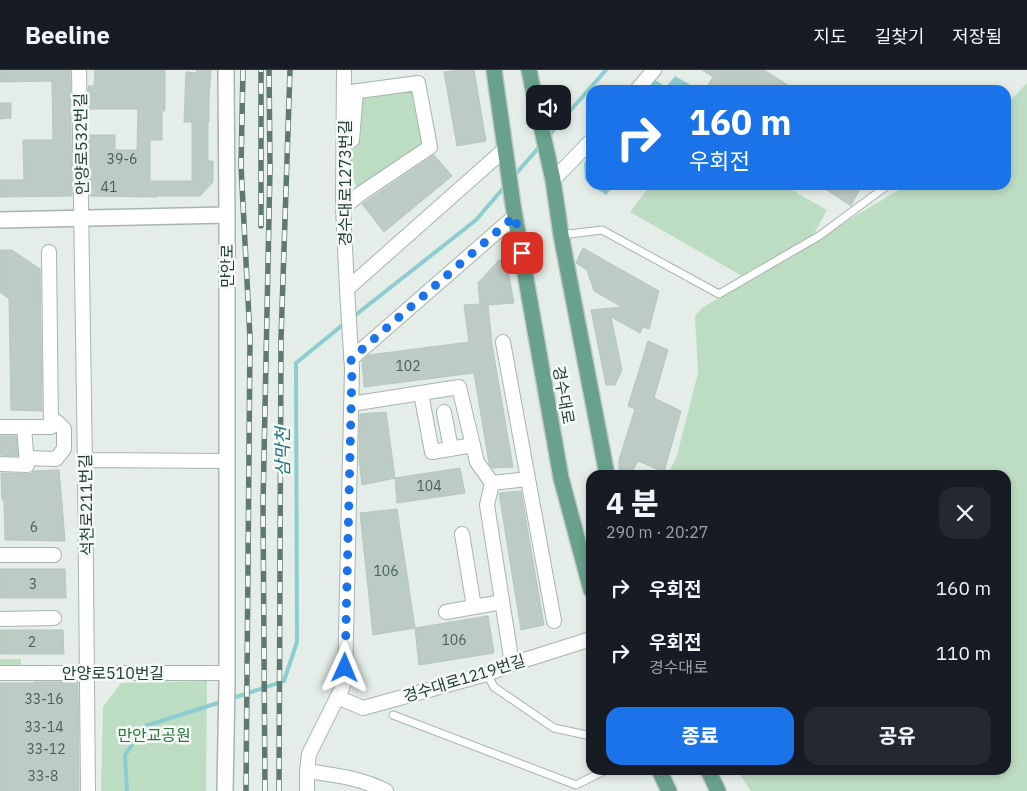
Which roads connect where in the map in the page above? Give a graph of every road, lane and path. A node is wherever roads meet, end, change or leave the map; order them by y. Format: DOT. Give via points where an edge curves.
graph roads {
  1 [pos="79,70"];
  2 [pos="226,70"];
  3 [pos="344,70"];
  4 [pos="494,70"];
  5 [pos="529,70"];
  6 [pos="654,70"];
  7 [pos="532,85"];
  8 [pos="641,85"];
  9 [pos="350,92"];
  10 [pos="542,130"];
  11 [pos="586,146"];
  12 [pos="506,152"];
  13 [pos="350,173"];
  14 [pos="553,180"];
  15 [pos="881,190"];
  16 [pos="343,208"];
  17 [pos="514,210"];
  18 [pos="227,215"];
  19 [pos="82,218"];
  20 [pos="0,220"];
  21 [pos="561,235"];
  22 [pos="49,252"];
  23 [pos="347,293"];
  24 [pos="503,342"];
  25 [pos="351,356"];
  26 [pos="421,392"];
  27 [pos="351,404"];
  28 [pos="444,412"];
  29 [pos="57,422"];
  30 [pos="0,427"];
  31 [pos="24,427"];
  32 [pos="473,445"];
  33 [pos="451,449"];
  34 [pos="27,458"];
  35 [pos="85,460"];
  36 [pos="227,461"];
  37 [pos="0,464"];
  38 [pos="606,470"];
  39 [pos="528,479"];
  40 [pos="492,483"];
  41 [pos="462,534"];
  42 [pos="0,555"];
  43 [pos="54,555"];
  44 [pos="586,571"];
  45 [pos="502,602"];
  46 [pos="474,607"];
  47 [pos="446,612"];
  48 [pos="54,618"];
  49 [pos="0,619"];
  50 [pos="554,621"];
  51 [pos="586,642"];
  52 [pos="512,664"];
  53 [pos="88,672"];
  54 [pos="0,673"];
  55 [pos="487,674"];
  56 [pos="227,678"];
  57 [pos="337,698"];
  58 [pos="393,715"];
  59 [pos="586,735"];
  60 [pos="307,771"];
  61 [pos="596,775"];
  62 [pos="661,775"];
  63 [pos="710,775"];
  64 [pos="88,791"];
  65 [pos="225,791"];
  66 [pos="307,791"];
  67 [pos="386,791"];
  68 [pos="669,791"];
  69 [pos="718,791"];
  1 -- 19 [label="street, 안양로532번길"];
  2 -- 18 [label="street, 만안로"];
  3 -- 9 [label="street, 경수대로1273번길"];
  4 -- 12 [label="main road"];
  5 -- 7 [label="main road"];
  6 -- 8 [label="street"];
  9 -- 13 [label="street"];
  9 -- 16 [label="street, 경수대로1273번길"];
  9 -- 16 [label="street" via="418,83 430,147"];
  10 -- 14 [label="main road, 경수대로"];
  11 -- 14 [label="street"];
  12 -- 17 [label="main road, 경수대로"];
  12 -- 23 [label="street"];
  14 -- 21 [label="main road, 경수대로"];
  15 -- 21 [label="lane" via="819,236 718,294 602,230"];
  16 -- 23 [label="street, 경수대로1273번길"];
  17 -- 25 [label="street"];
  17 -- 44 [label="main road, 경수대로" via="561,478"];
  18 -- 19 [label="street, 안양로532번길"];
  18 -- 36 [label="street, 만안로"];
  19 -- 20 [label="street, 안양로532번길"];
  19 -- 35 [label="street, 석천로211번길"];
  21 -- 38 [label="main road, 경수대로"];
  22 -- 31 [label="street" via="51,427"];
  23 -- 25 [label="street, 경수대로1273번길"];
  24 -- 39 [label="street"];
  25 -- 27 [label="street"];
  26 -- 27 [label="street"];
  26 -- 32 [label="street" via="459,387"];
  26 -- 33 [label="street" via="432,452"];
  27 -- 57 [label="street" via="345,679"];
  28 -- 33 [label="street"];
  29 -- 34 [label="street" via="64,429 64,449 56,458"];
  30 -- 31 [label="street"];
  31 -- 34 [label="street"];
  32 -- 33 [label="street"];
  32 -- 40 [label="street" via="476,462"];
  34 -- 37 [label="street" via="27,465"];
  35 -- 36 [label="street"];
  35 -- 53 [label="street, 석천로211번길"];
  36 -- 56 [label="street, 만안로"];
  39 -- 40 [label="street"];
  39 -- 50 [label="street"];
  40 -- 45 [label="street" via="487,505"];
  41 -- 46 [label="street"];
  42 -- 43 [label="street"];
  45 -- 46 [label="street"];
  45 -- 52 [label="street"];
  46 -- 47 [label="street"];
  48 -- 49 [label="street"];
  51 -- 52 [label="street, 경수대로1219번길"];
  52 -- 55 [label="street, 경수대로1219번길"];
  53 -- 54 [label="street, 안양로510번길"];
  53 -- 56 [label="street, 안양로510번길"];
  53 -- 64 [label="street, 석천로211번길"];
  55 -- 57 [label="street, 경수대로1219번길" via="363,708"];
  55 -- 59 [label="lane" via="494,687 554,728"];
  56 -- 65 [label="street, 만안로"];
  57 -- 60 [label="street" via="309,754"];
  58 -- 61 [label="lane" via="576,785"];
  60 -- 66 [label="street"];
  60 -- 67 [label="street" via="343,776"];
  62 -- 68 [label="main road"];
  63 -- 69 [label="main road"];
}
